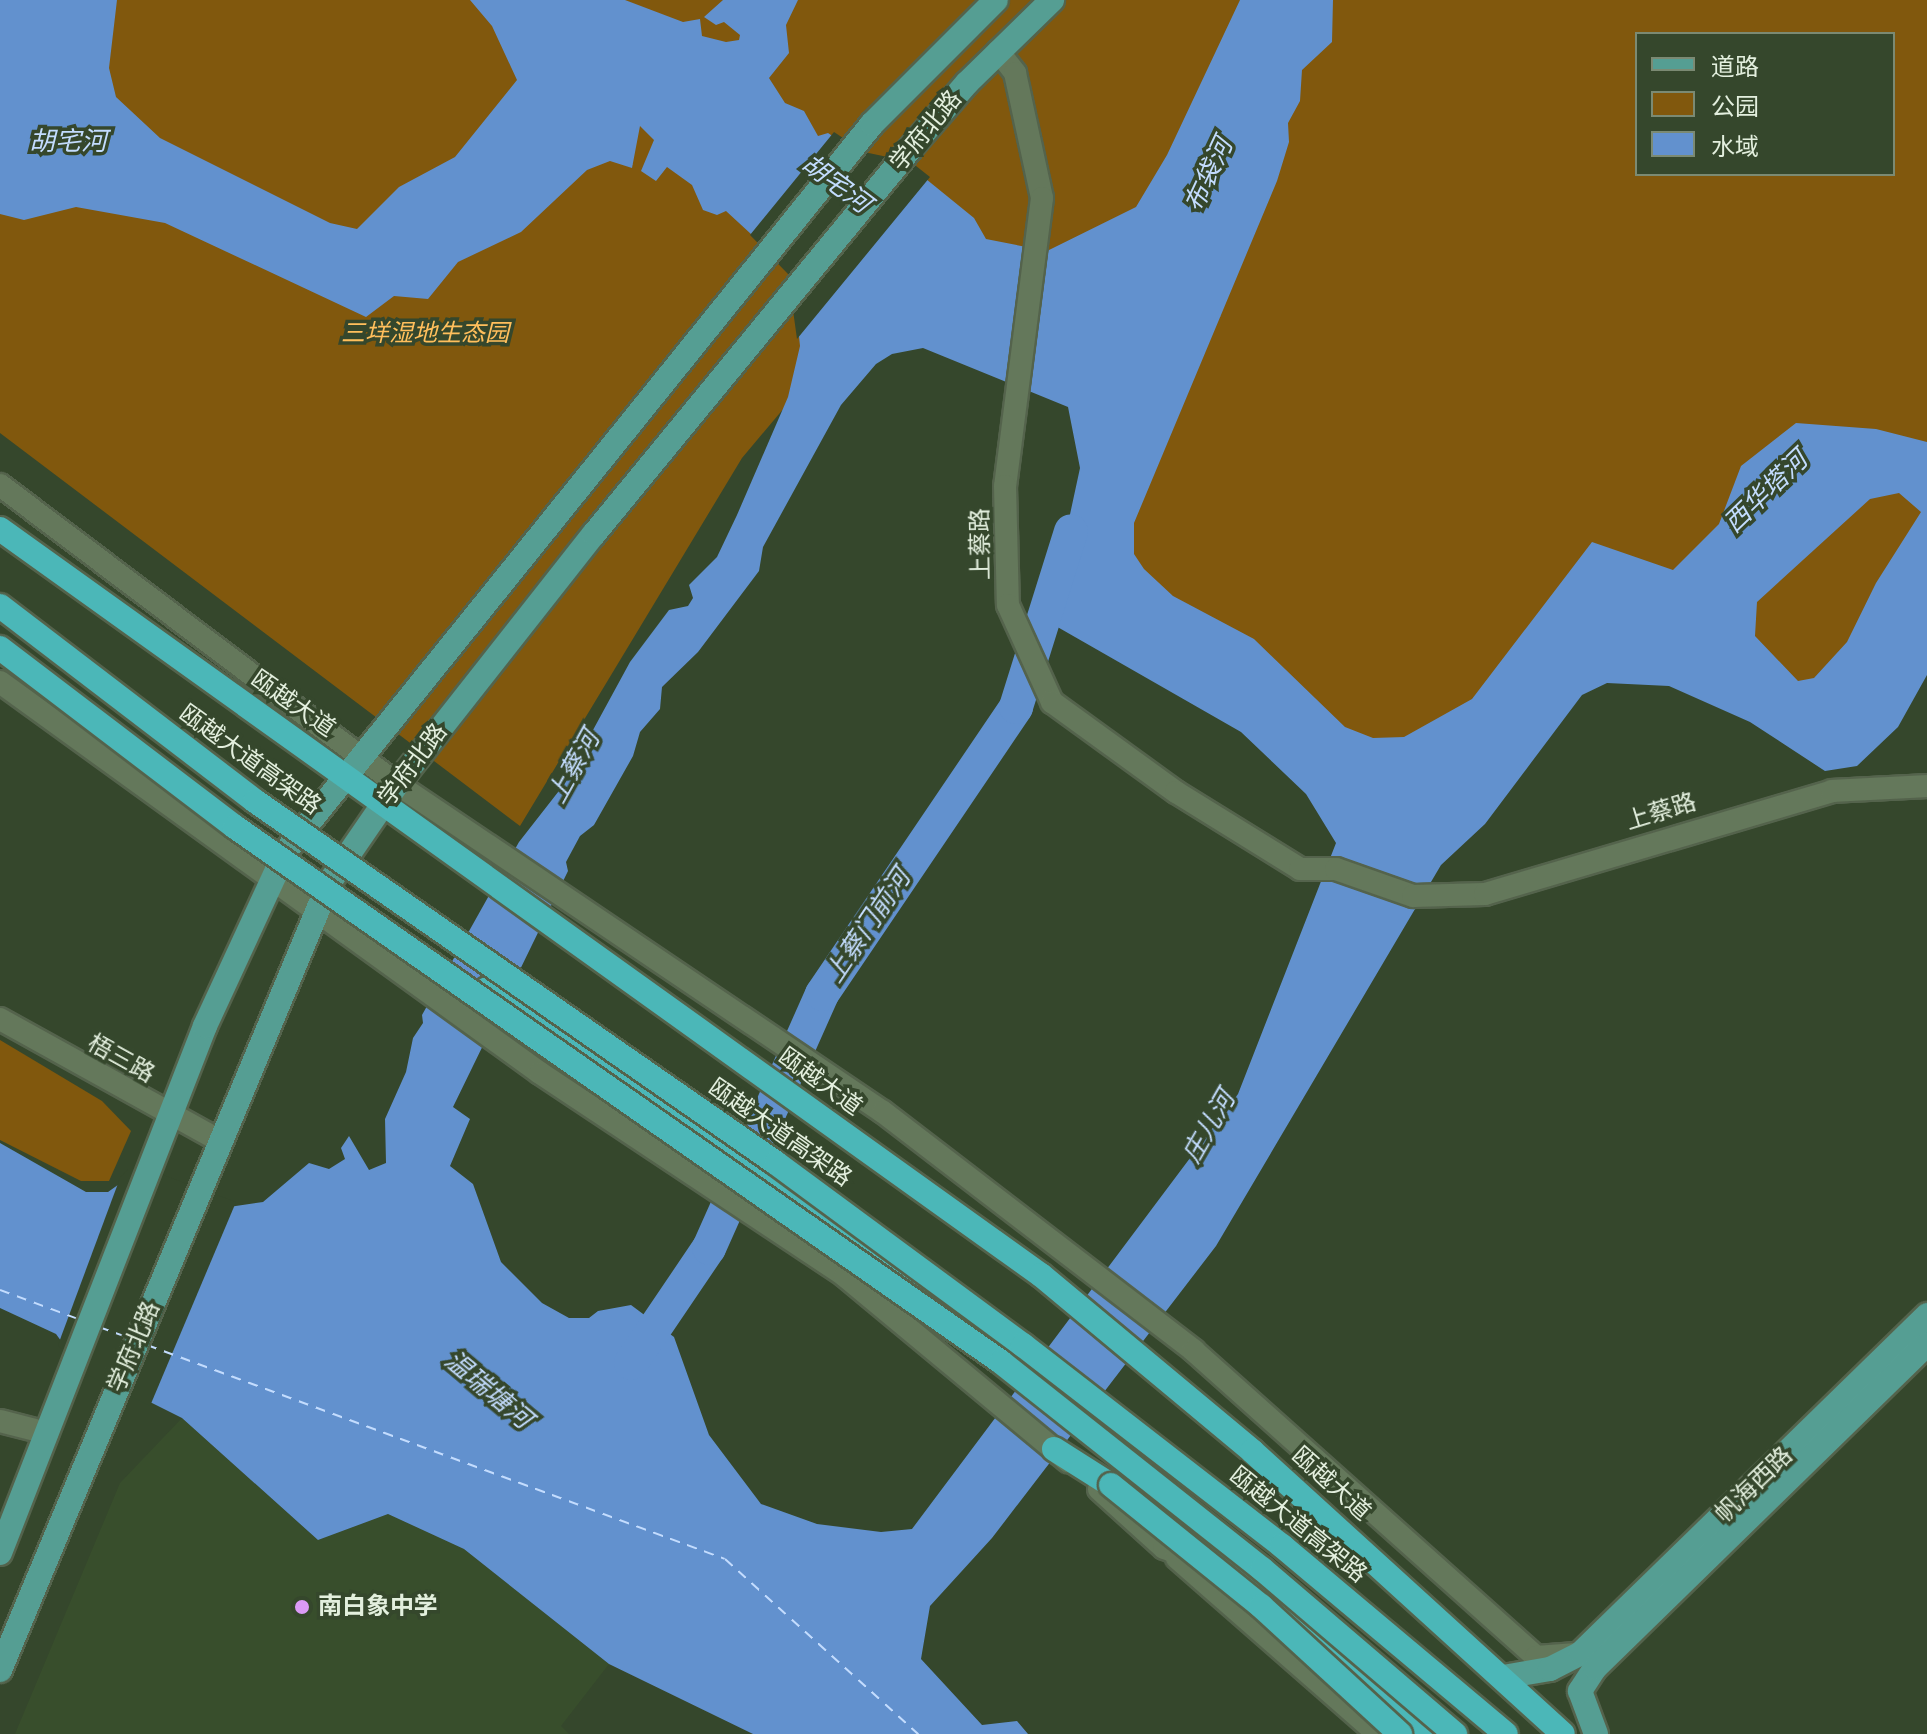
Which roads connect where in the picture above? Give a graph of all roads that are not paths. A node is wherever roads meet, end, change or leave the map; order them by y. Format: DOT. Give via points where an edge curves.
graph roads {
  1 [pos="996,0"];
  2 [pos="1052,0"];
  3 [pos="998,51"];
  4 [pos="0,485"];
  5 [pos="0,512"];
  6 [pos="0,529"];
  7 [pos="0,606"];
  8 [pos="0,637"];
  9 [pos="0,648"];
  10 [pos="196,669"];
  11 [pos="0,682"];
  12 [pos="360,753"];
  13 [pos="344,775"];
  14 [pos="1927,786"];
  15 [pos="390,793"];
  16 [pos="286,851"];
  17 [pos="273,878"];
  18 [pos="329,883"];
  19 [pos="316,909"];
  20 [pos="0,1019"];
  21 [pos="170,1115"];
  22 [pos="220,1141"];
  23 [pos="1927,1315"];
  24 [pos="1927,1344"];
  25 [pos="0,1421"];
  26 [pos="47,1433"];
  27 [pos="1054,1449"];
  28 [pos="1164,1548"];
  29 [pos="0,1553"];
  30 [pos="1250,1580"];
  31 [pos="1588,1661"];
  32 [pos="0,1670"];
  33 [pos="1503,1677"];
  34 [pos="1378,1734"];
  35 [pos="1400,1734"];
  36 [pos="1431,1734"];
  37 [pos="1455,1734"];
  38 [pos="1506,1734"];
  39 [pos="1563,1734"];
  40 [pos="1596,1734"];
  1 -- 12 [label="main road, 学府北路" via="872,124"];
  2 -- 3 [label="main road, 学府北路"];
  3 -- 14 [label="street, 上蔡路" via="1015,73 1042,198 1005,486 1008,605 1052,702 1176,792 1300,869 1336,869 1413,896 1485,894 1832,791"];
  3 -- 15 [label="main road, 学府北路" via="909,150"];
  4 -- 12 [label="street"];
  5 -- 10 [label="highway" via="112,593"];
  6 -- 10 [label="highway, 瓯越大道"];
  7 -- 38 [label="highway, 瓯越大道高架路, bridge" via="255,801 776,1163 1023,1345 1282,1546"];
  8 -- 16 [label="highway"];
  9 -- 37 [label="highway, bridge" via="235,827 1001,1362 1262,1569"];
  10 -- 13 [label="highway, 瓯越大道"];
  11 -- 17 [label="street"];
  12 -- 13 [label="main road, 学府北路"];
  12 -- 15 [label="street"];
  13 -- 15 [label="highway, 瓯越大道"];
  13 -- 16 [label="main road, 学府北路"];
  15 -- 18 [label="main road, 学府北路"];
  15 -- 31 [label="street" via="883,1112 1152,1319 1536,1657"];
  15 -- 33 [label="highway, 瓯越大道" via="474,868 1068,1298 1252,1451"];
  16 -- 17 [label="main road, 学府北路"];
  16 -- 18 [label="highway"];
  17 -- 19 [label="street"];
  17 -- 21 [label="main road, 学府北路"];
  18 -- 19 [label="main road, 学府北路"];
  18 -- 30 [label="highway, bridge" via="695,1127 945,1305 1079,1419"];
  19 -- 22 [label="main road, 学府北路"];
  19 -- 27 [label="street" via="540,1073 845,1276"];
  20 -- 21 [label="street, 梧三路"];
  21 -- 22 [label="street, 梧三路"];
  21 -- 26 [label="main road, 学府北路"];
  22 -- 32 [label="main road, 学府北路"];
  23 -- 31 [label="main road, 帆海西路"];
  24 -- 31 [label="main road, 帆海西路"];
  25 -- 26 [label="street"];
  26 -- 29 [label="main road, 学府北路"];
  27 -- 28 [label="street"];
  27 -- 35 [label="highway, bridge" via="1111,1485 1261,1606"];
  28 -- 30 [label="street"];
  28 -- 34 [label="street" via="1249,1616"];
  30 -- 36 [label="highway"];
  31 -- 33 [label="main road"];
  31 -- 40 [label="main road" via="1580,1691"];
  33 -- 39 [label="highway, 瓯越大道"];
}
